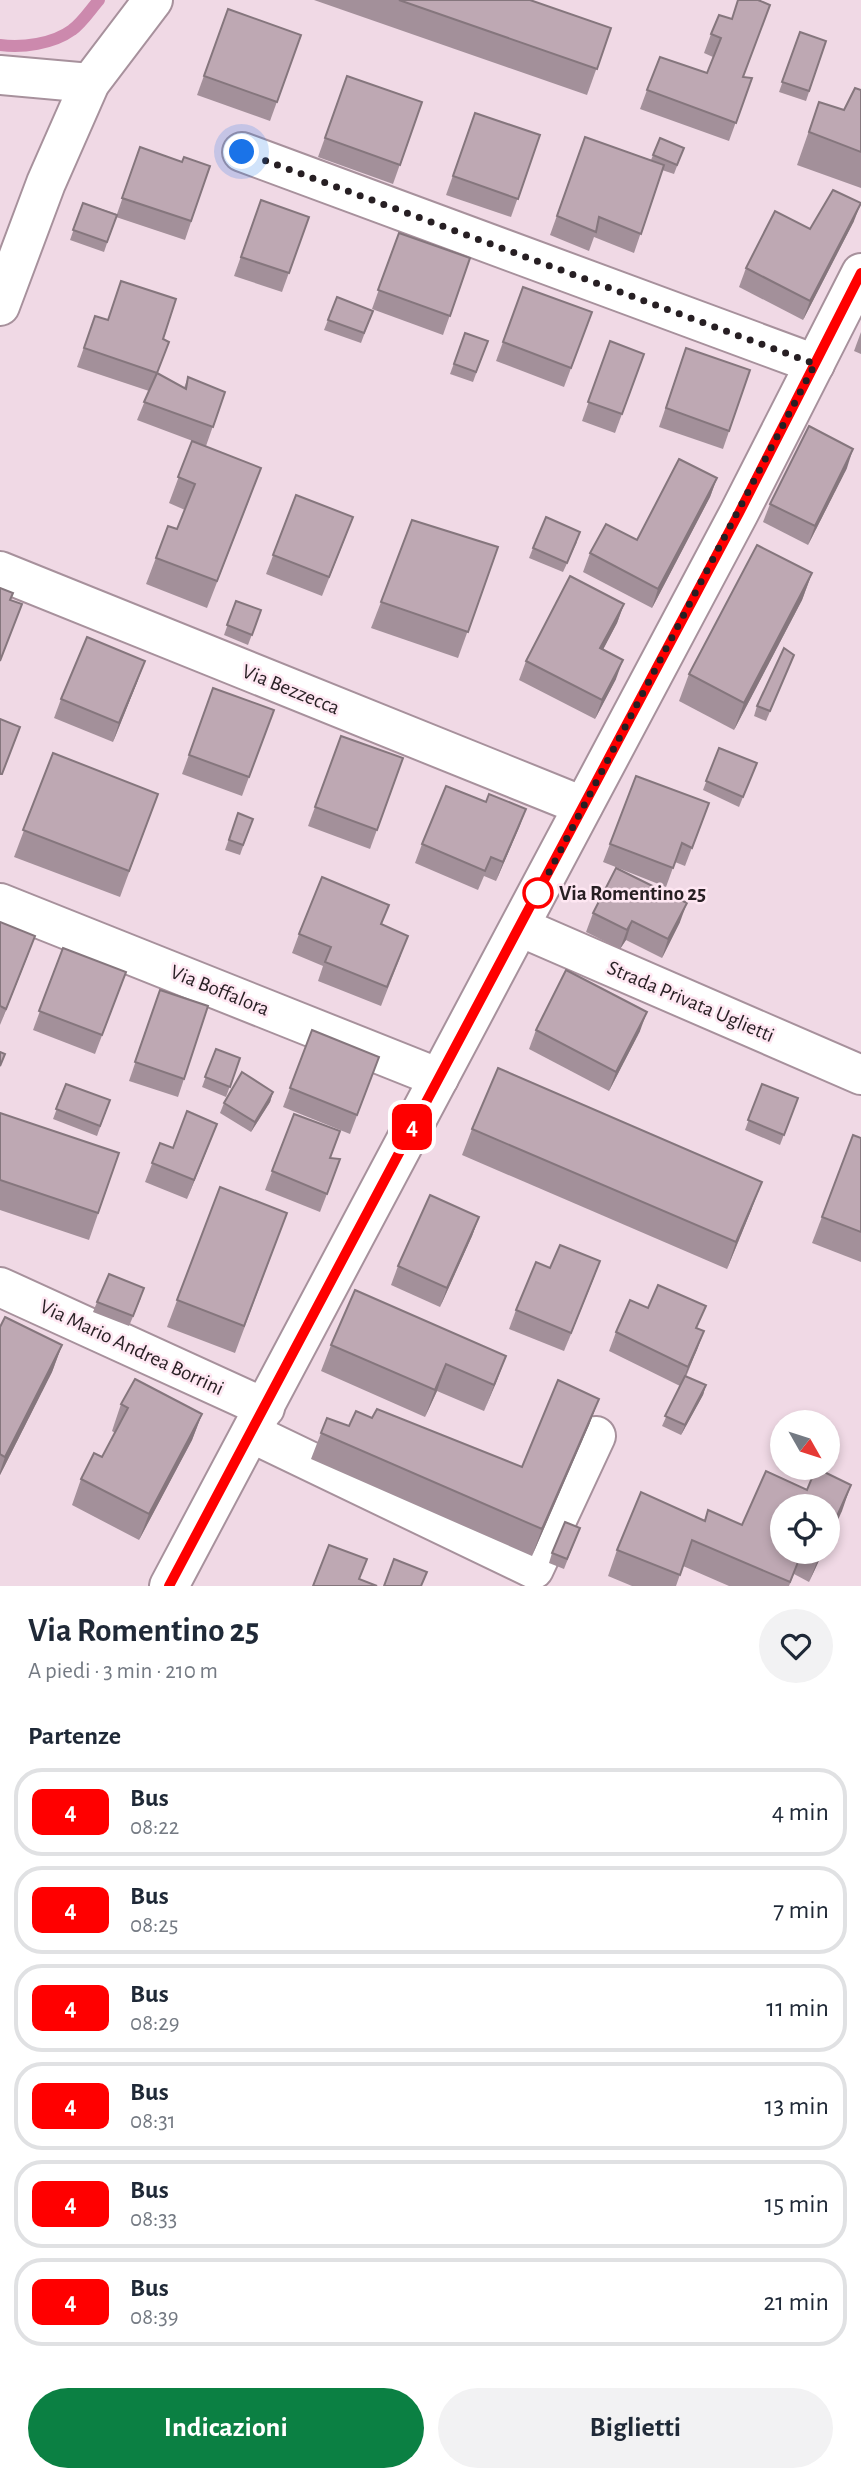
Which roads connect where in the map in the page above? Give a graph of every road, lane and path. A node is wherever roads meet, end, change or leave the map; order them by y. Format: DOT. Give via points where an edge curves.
graph roads {
  1 [pos="153,0"];
  2 [pos="0,75"];
  3 [pos="90,83"];
  4 [pos="242,152"];
  5 [pos="861,273"];
  6 [pos="0,306"];
  7 [pos="815,364"];
  8 [pos="0,571"];
  9 [pos="583,806"];
  10 [pos="0,903"];
  11 [pos="520,927"];
  12 [pos="861,1074"];
  13 [pos="439,1078"];
  14 [pos="0,1287"];
  15 [pos="258,1420"];
  16 [pos="596,1436"];
  17 [pos="169,1586"];
  1 -- 3 [label="street"];
  2 -- 3 [label="street"];
  3 -- 6 [label="street"];
  4 -- 7 [label="street"];
  5 -- 7 [label="street"];
  7 -- 9 [label="street"];
  8 -- 9 [label="street, Via Bezzecca"];
  9 -- 11 [label="street"];
  10 -- 13 [label="street, Via Boffalora"];
  11 -- 12 [label="street, Strada Privata Uglietti"];
  11 -- 13 [label="street"];
  13 -- 15 [label="street"];
  14 -- 15 [label="street, Via Mario Andrea Borrini"];
  15 -- 16 [label="street, Via Mario Andrea Borrini" via="534,1569"];
  15 -- 17 [label="street"];
}
